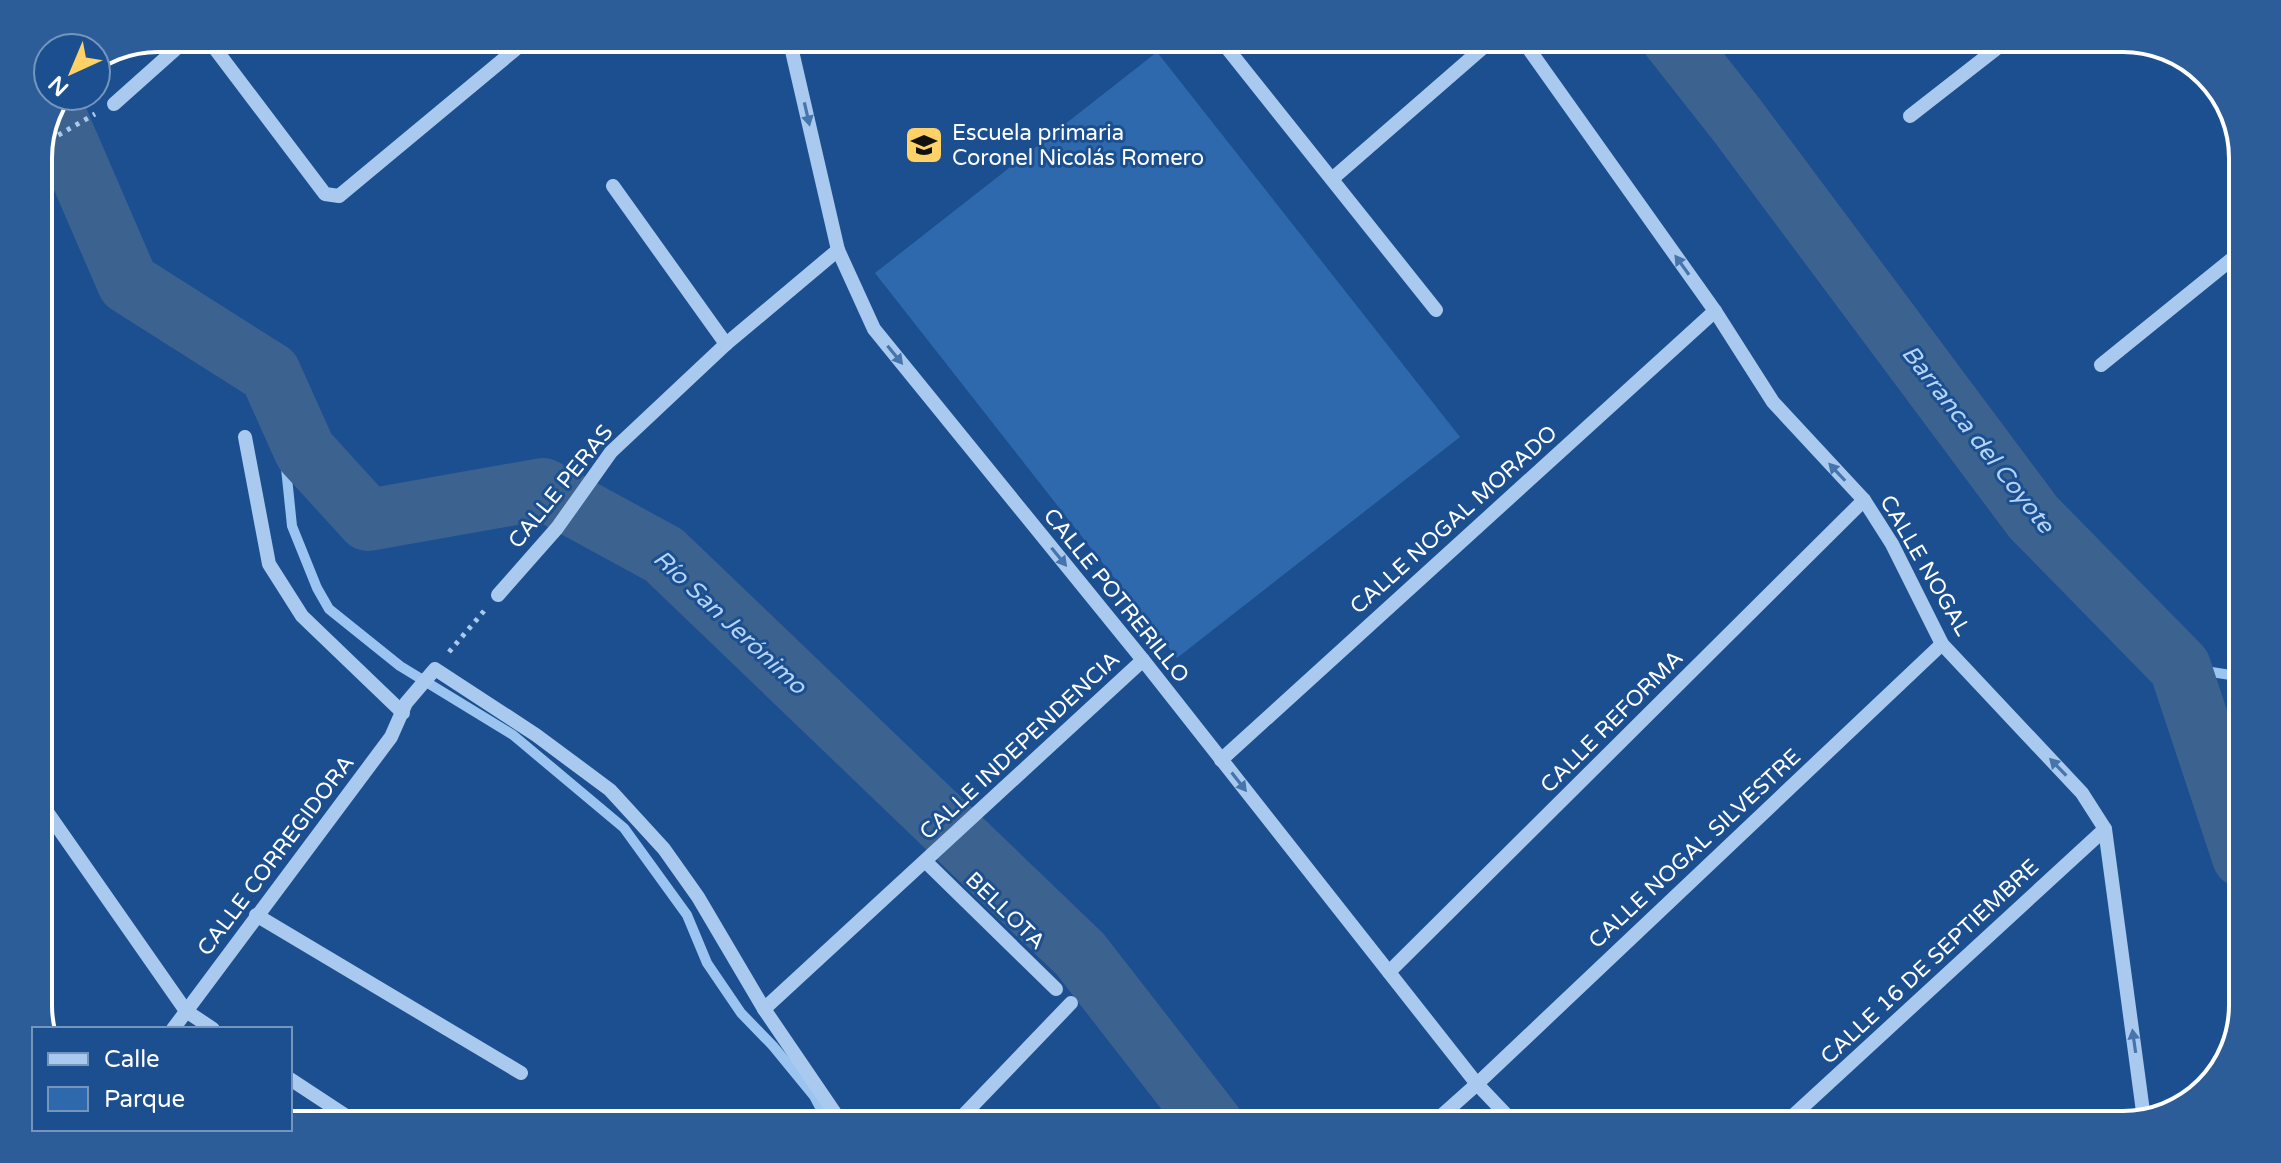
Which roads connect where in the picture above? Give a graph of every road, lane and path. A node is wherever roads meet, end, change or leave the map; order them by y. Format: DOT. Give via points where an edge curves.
graph roads {
  1 [pos="172,52"];
  2 [pos="218,52"];
  3 [pos="512,52"];
  4 [pos="792,52"];
  5 [pos="1230,52"];
  6 [pos="1478,52"];
  7 [pos="1531,52"];
  8 [pos="1992,52"];
  9 [pos="114,104"];
  10 [pos="1910,116"];
  11 [pos="55,137"];
  12 [pos="1332,179"];
  13 [pos="613,186"];
  14 [pos="838,250"];
  15 [pos="2229,261"];
  16 [pos="1436,310"];
  17 [pos="1715,311"];
  18 [pos="726,344"];
  19 [pos="2101,365"];
  20 [pos="245,437"];
  21 [pos="1864,500"];
  22 [pos="498,595"];
  23 [pos="1942,644"];
  24 [pos="1143,660"];
  25 [pos="433,672"];
  26 [pos="404,708"];
  27 [pos="1221,760"];
  28 [pos="52,819"];
  29 [pos="2105,829"];
  30 [pos="930,858"];
  31 [pos="256,915"];
  32 [pos="1389,972"];
  33 [pos="1056,989"];
  34 [pos="1071,1003"];
  35 [pos="764,1009"];
  36 [pos="186,1011"];
  37 [pos="174,1027"];
  38 [pos="210,1027"];
  39 [pos="521,1073"];
  40 [pos="292,1080"];
  41 [pos="1477,1084"];
  42 [pos="2143,1109"];
  43 [pos="339,1111"];
  44 [pos="833,1111"];
  45 [pos="967,1111"];
  46 [pos="1447,1111"];
  47 [pos="1503,1111"];
  48 [pos="1798,1111"];
  1 -- 9 [label="street"];
  2 -- 3 [label="street" via="325,194 339,196"];
  4 -- 14 [label="street, CALLE POTRERILLO, one-way"];
  5 -- 12 [label="street"];
  6 -- 12 [label="street"];
  17 -- 7 [label="street, CALLE NOGAL, one-way"];
  8 -- 10 [label="street"];
  9 -- 11 [label="path"];
  12 -- 16 [label="street"];
  13 -- 18 [label="street"];
  14 -- 18 [label="street, CALLE PERAS"];
  14 -- 24 [label="street, CALLE POTRERILLO, one-way" via="874,329"];
  15 -- 19 [label="street"];
  21 -- 17 [label="street, CALLE NOGAL, one-way" via="1773,402"];
  17 -- 27 [label="street, CALLE NOGAL MORADO"];
  18 -- 22 [label="street, CALLE PERAS" via="611,452 557,528"];
  20 -- 26 [label="street" via="269,564 302,616"];
  21 -- 23 [label="street, CALLE NOGAL"];
  21 -- 32 [label="street, CALLE REFORMA"];
  22 -- 25 [label="path"];
  29 -- 23 [label="street, CALLE NOGAL, one-way" via="2082,793"];
  23 -- 41 [label="street, CALLE NOGAL SILVESTRE"];
  24 -- 27 [label="street, CALLE POTRERILLO"];
  24 -- 30 [label="street, CALLE INDEPENDENCIA"];
  25 -- 26 [label="street"];
  25 -- 35 [label="street" via="536,735 610,790 664,849 698,897"];
  26 -- 31 [label="street, CALLE CORREGIDORA" via="391,737"];
  27 -- 32 [label="street, CALLE POTRERILLO, one-way"];
  28 -- 36 [label="street"];
  42 -- 29 [label="street, CALLE NOGAL, one-way"];
  29 -- 48 [label="street, CALLE 16 DE SEPTIEMBRE"];
  30 -- 33 [label="street, BELLOTA"];
  30 -- 35 [label="street, CALLE INDEPENDENCIA"];
  31 -- 36 [label="street, CALLE CORREGIDORA"];
  31 -- 39 [label="street"];
  32 -- 41 [label="street, CALLE POTRERILLO"];
  34 -- 45 [label="street"];
  35 -- 44 [label="street"];
  36 -- 37 [label="street, CALLE CORREGIDORA"];
  36 -- 38 [label="street"];
  40 -- 43 [label="street"];
  41 -- 46 [label="street, CALLE NOGAL SILVESTRE"];
  41 -- 47 [label="street, CALLE POTRERILLO"];
}
